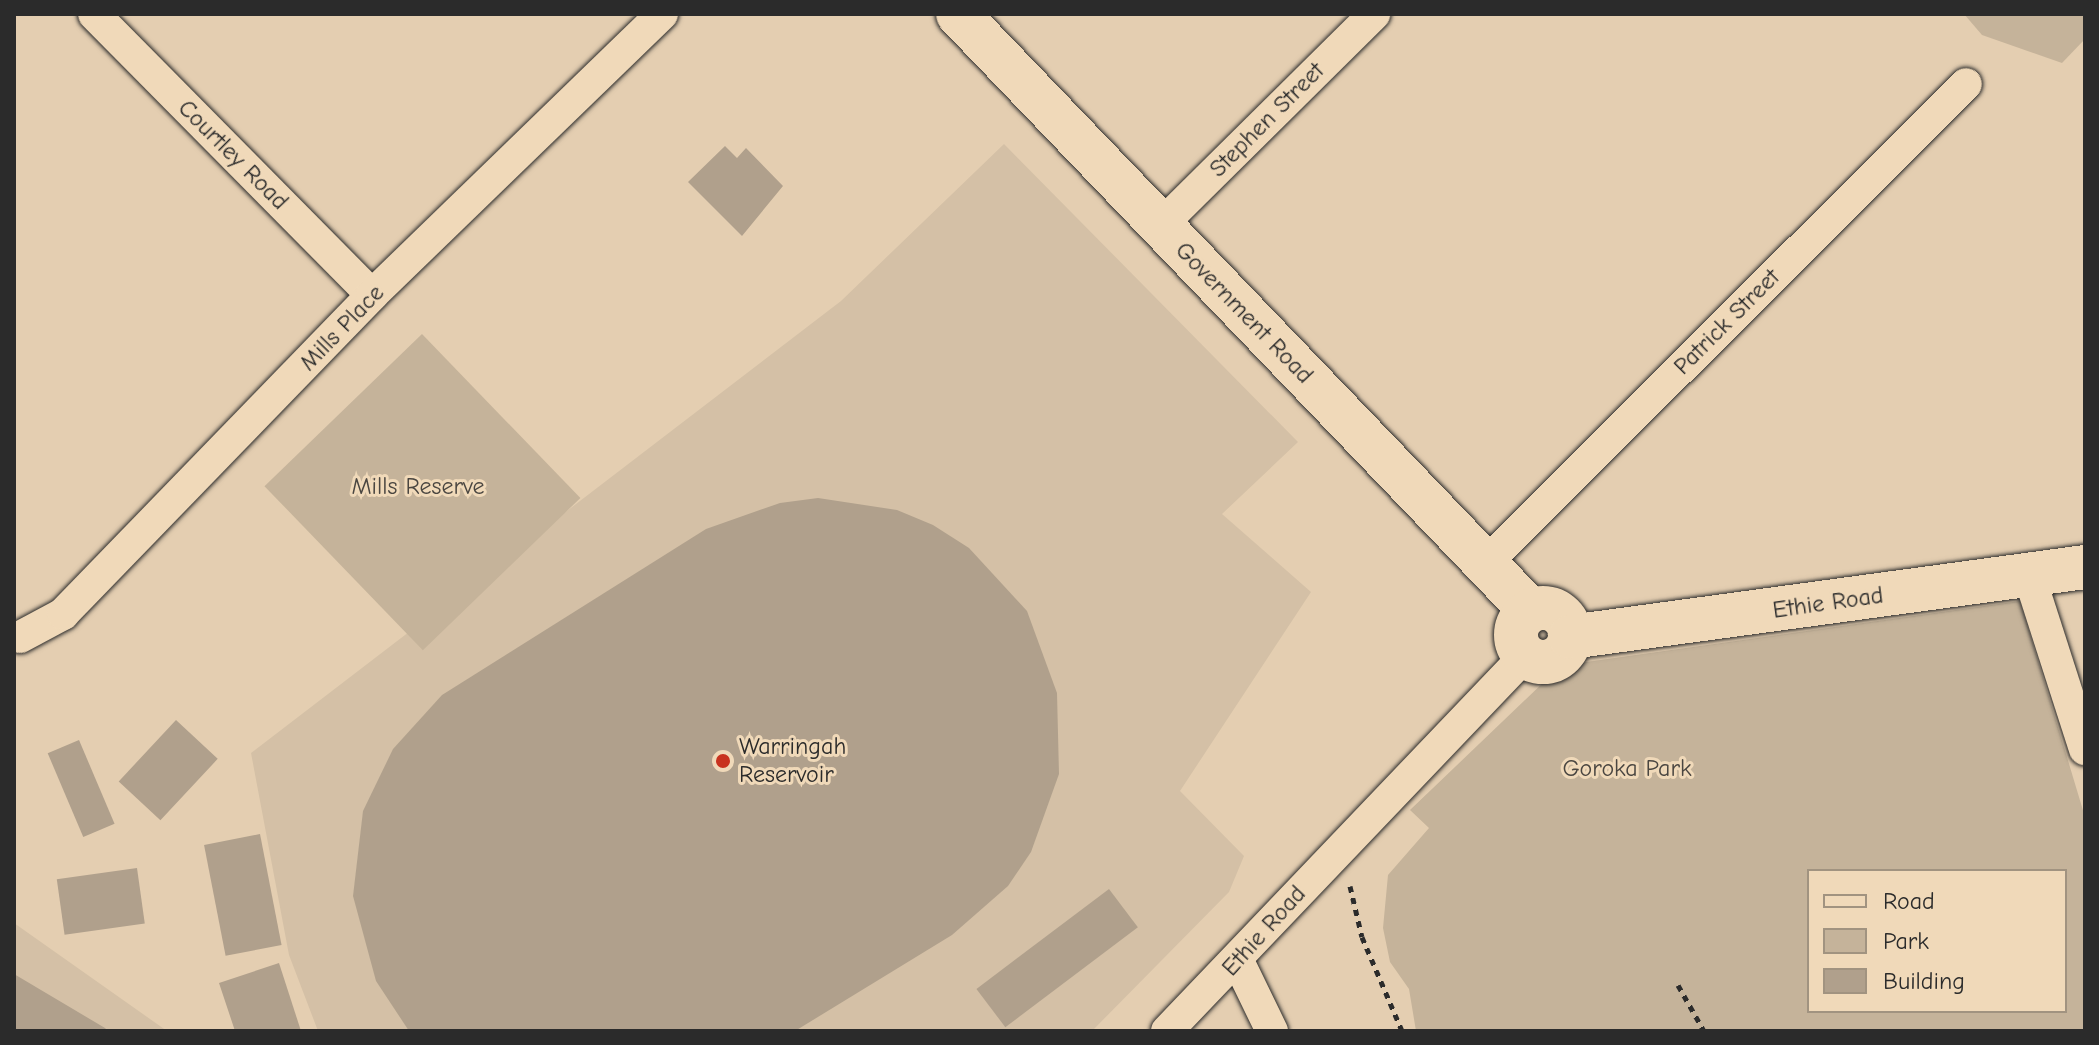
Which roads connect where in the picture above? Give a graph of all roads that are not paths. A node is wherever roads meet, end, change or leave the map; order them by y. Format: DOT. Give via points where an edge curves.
graph roads {
  1 [pos="94,14"];
  2 [pos="662,14"];
  3 [pos="958,14"];
  4 [pos="1374,14"];
  5 [pos="1966,84"];
  6 [pos="1159,227"];
  7 [pos="372,295"];
  8 [pos="1488,561"];
  9 [pos="2085,567"];
  10 [pos="2029,575"];
  11 [pos="1531,611"];
  12 [pos="20,637"];
  13 [pos="1570,637"];
  14 [pos="1525,656"];
  15 [pos="2085,749"];
  16 [pos="1238,961"];
  17 [pos="1167,1031"];
  18 [pos="1272,1031"];
  1 -- 7 [label="street, Courtley Road"];
  2 -- 7 [label="street, Mills Place"];
  3 -- 6 [label="street, Government Road"];
  4 -- 6 [label="street, Stephen Street"];
  5 -- 8 [label="street, Patrick Street"];
  6 -- 8 [label="street, Government Road"];
  7 -- 12 [label="street, Mills Place" via="63,614"];
  8 -- 11 [label="street, Government Road"];
  9 -- 10 [label="street, Ethie Road"];
  10 -- 13 [label="street, Ethie Road"];
  10 -- 15 [label="street"];
  11 -- 13 [label="street" via="1554,610"];
  11 -- 14 [label="street" via="1516,632"];
  13 -- 14 [label="street" via="1549,662"];
  14 -- 16 [label="street, Ethie Road" via="1341,844"];
  16 -- 17 [label="street, Ethie Road"];
  16 -- 18 [label="street"];
}
